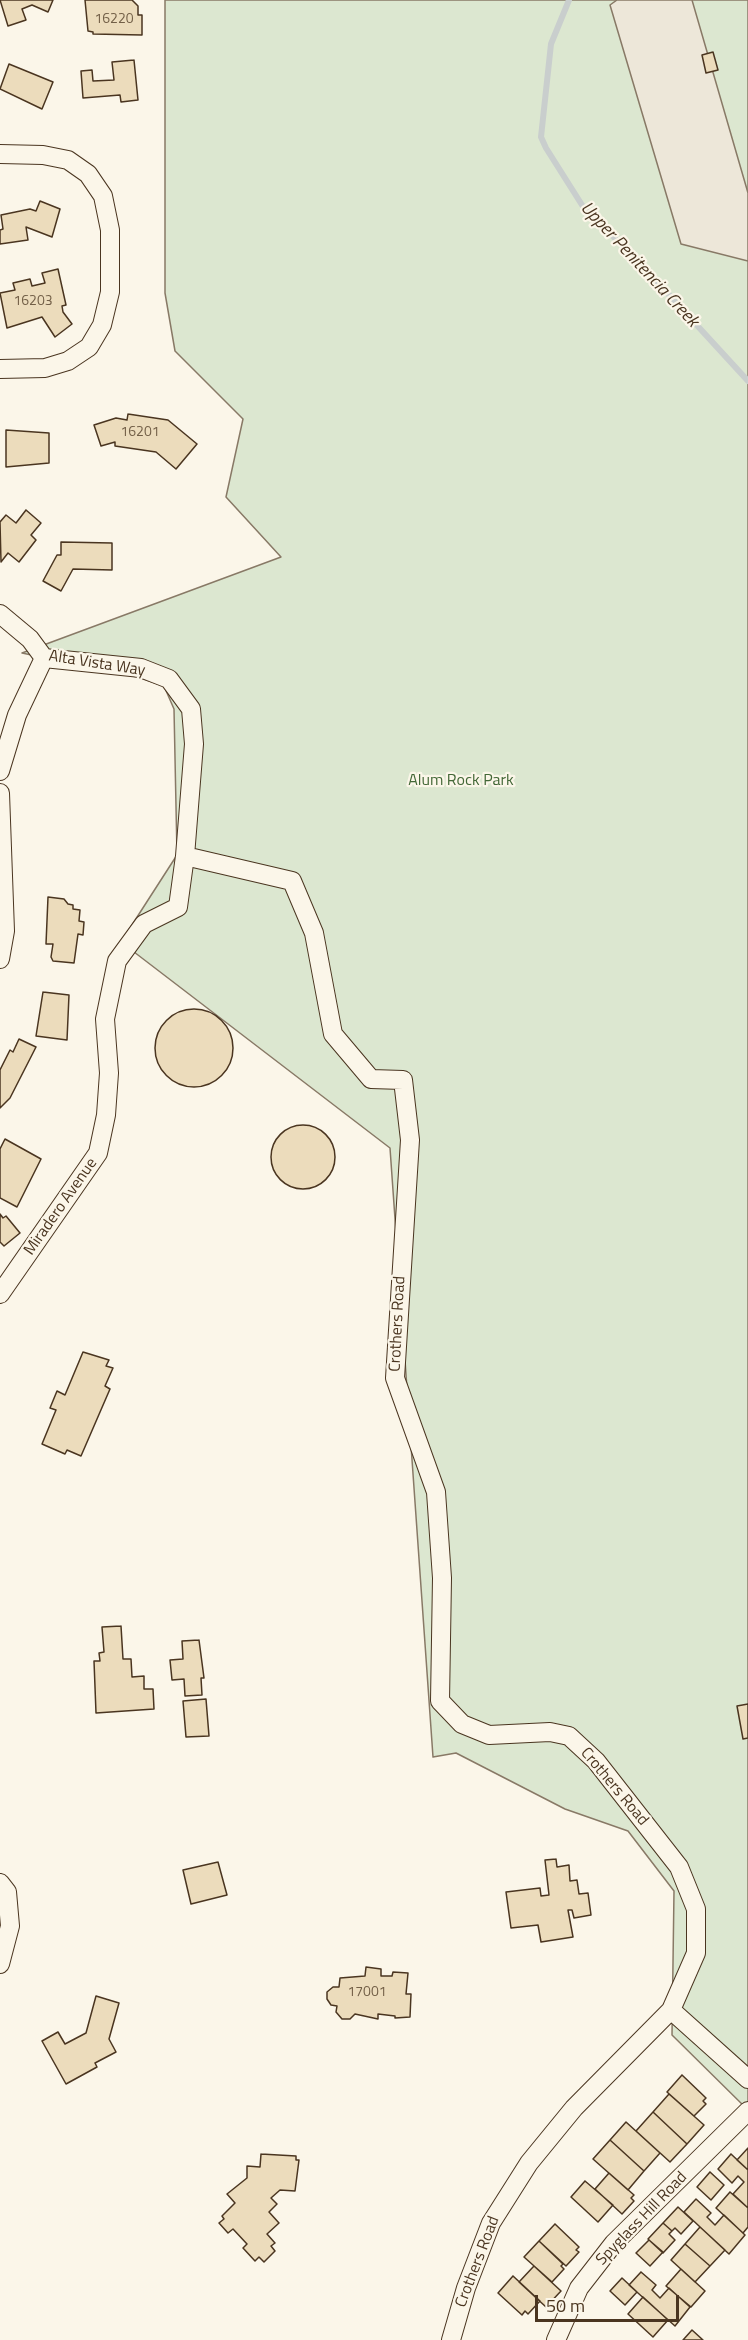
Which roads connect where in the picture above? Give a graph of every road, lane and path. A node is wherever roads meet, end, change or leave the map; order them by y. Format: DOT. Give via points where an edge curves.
graph roads {
  1 [pos="0,154"];
  2 [pos="0,369"];
  3 [pos="0,614"];
  4 [pos="44,658"];
  5 [pos="0,771"];
  6 [pos="0,793"];
  7 [pos="185,856"];
  8 [pos="0,959"];
  9 [pos="0,1294"];
  10 [pos="0,1883"];
  11 [pos="0,1964"];
  12 [pos="671,2010"];
  13 [pos="748,2079"];
  14 [pos="748,2111"];
  15 [pos="451,2340"];
  16 [pos="556,2340"];
  1 -- 2 [label="street" via="68,160 88,174 104,196 110,230 110,292 102,325 89,347 68,361 45,368"];
  3 -- 4 [label="street, Alta Vista Way" via="30,639"];
  4 -- 5 [label="street" via="17,715"];
  4 -- 7 [label="street, Alta Vista Way" via="141,668 169,679 190,709 194,744"];
  6 -- 8 [label="street" via="5,931"];
  7 -- 9 [label="street, Miradero Avenue" via="178,907 144,924 117,961 105,1019 109,1073 99,1153"];
  7 -- 12 [label="street, Crothers Road" via="291,881 314,933 333,1034 371,1079 403,1080 410,1140 395,1378 436,1492 442,1578 440,1701 462,1724 489,1735 550,1732 569,1736 596,1761 679,1867 696,1909 696,1953"];
  10 -- 11 [label="street" via="7,1892 10,1926"];
  12 -- 13 [label="street"];
  12 -- 15 [label="street, Crothers Road" via="574,2108 530,2163 490,2223"];
  14 -- 16 [label="street, Spyglass Hill Road" via="614,2243 579,2288"];
}
